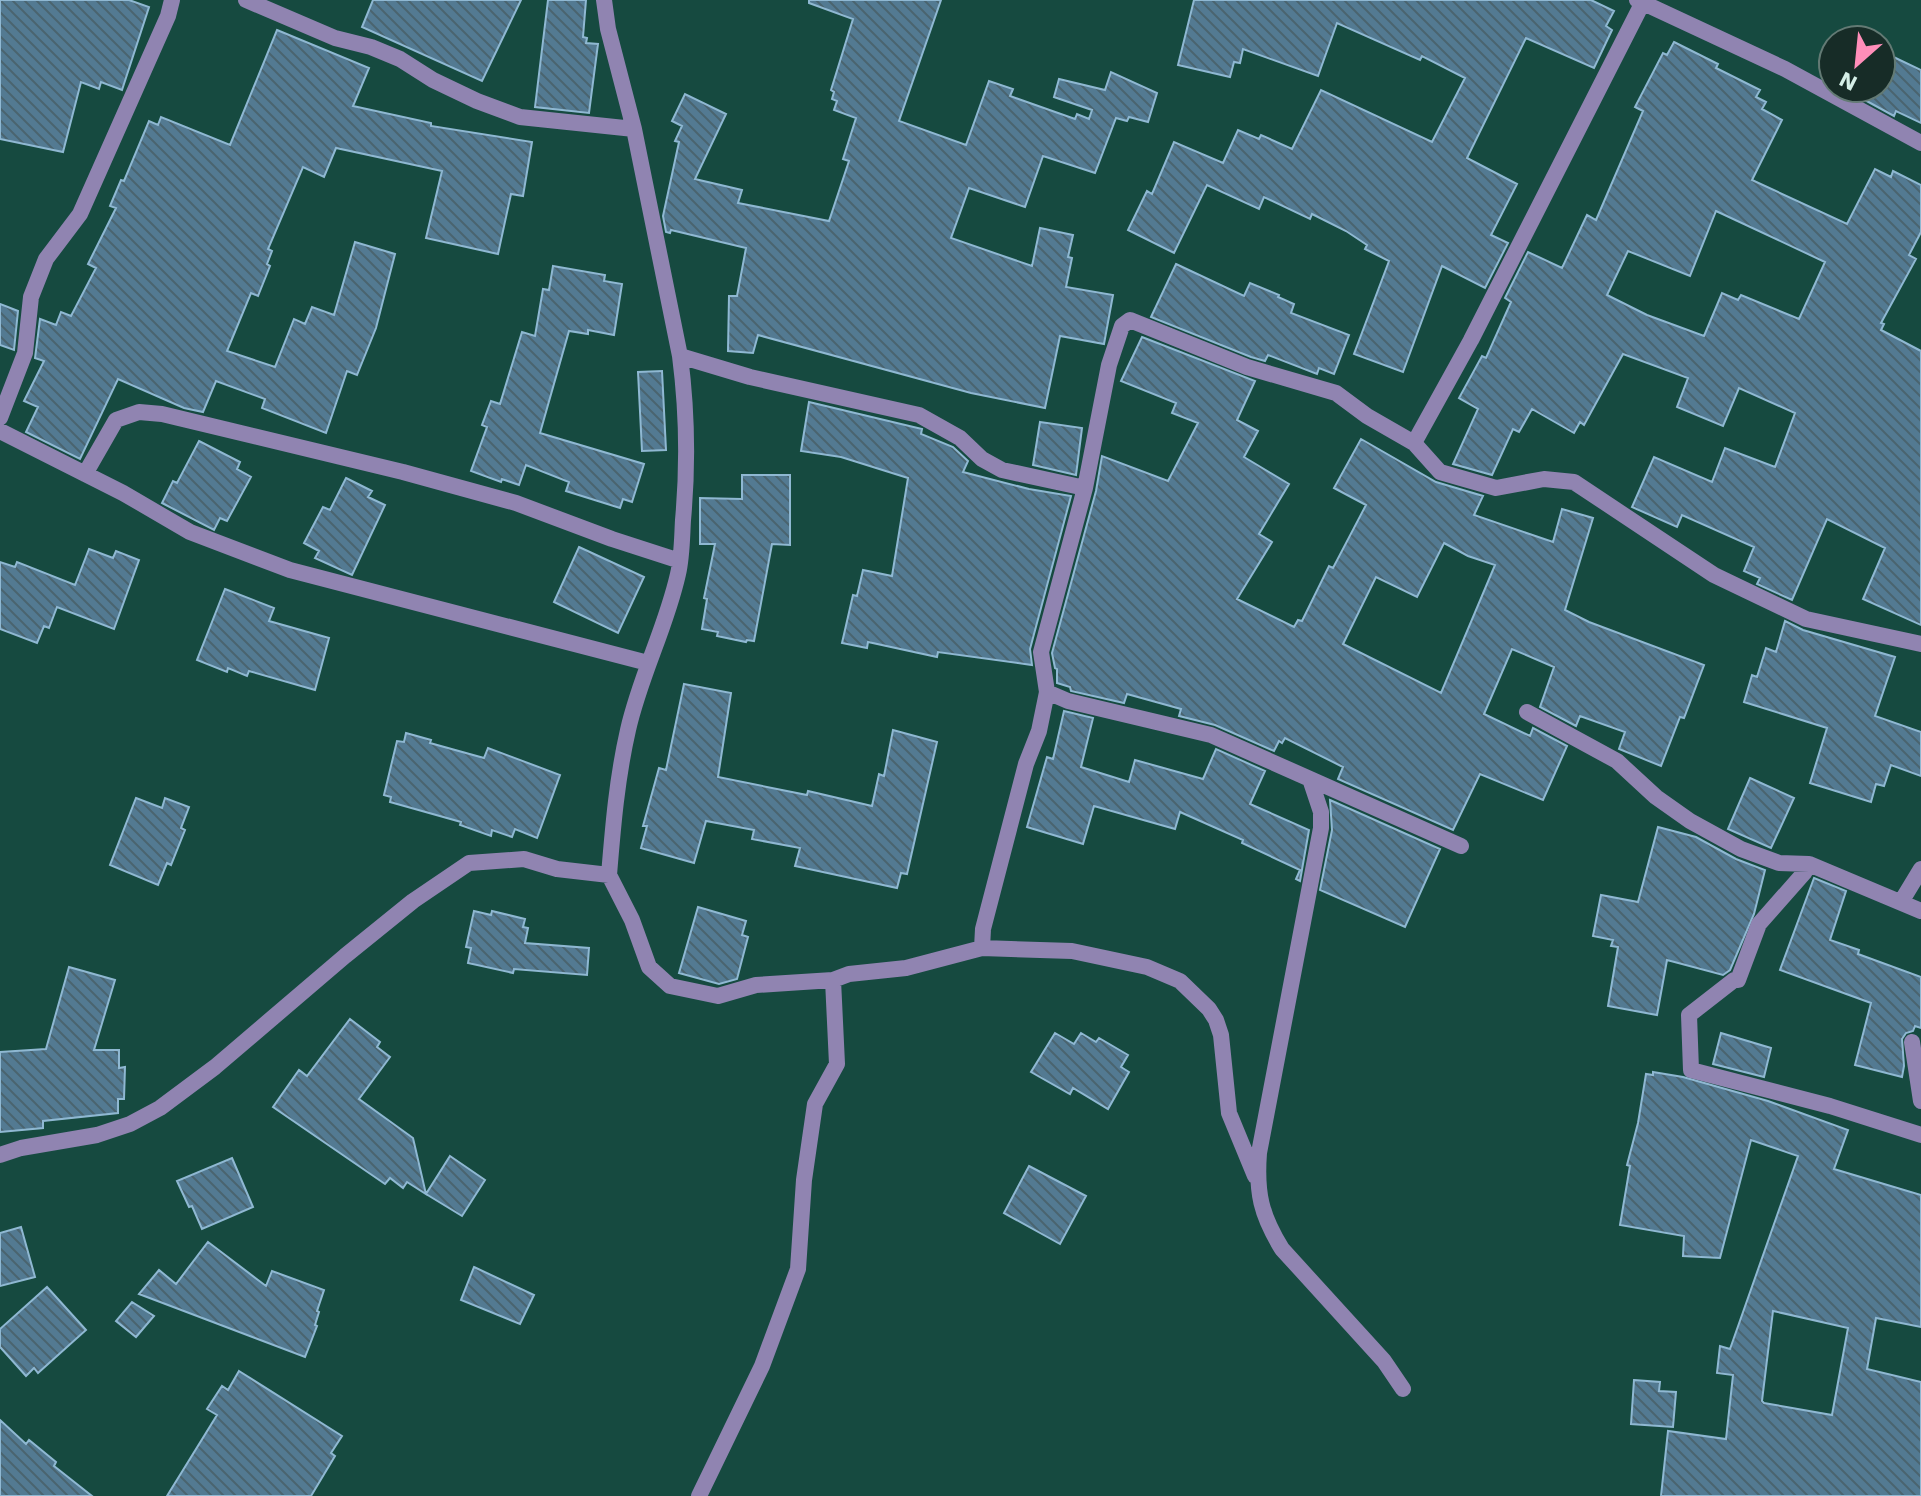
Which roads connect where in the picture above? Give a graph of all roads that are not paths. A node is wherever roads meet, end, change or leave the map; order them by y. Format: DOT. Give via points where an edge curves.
graph roads {
  1 [pos="172,0"];
  2 [pos="604,0"];
  3 [pos="256,2"];
  4 [pos="1640,2"];
  5 [pos="634,129"];
  6 [pos="1921,143"];
  7 [pos="680,356"];
  8 [pos="0,418"];
  9 [pos="0,431"];
  10 [pos="1414,443"];
  11 [pos="85,474"];
  12 [pos="1085,488"];
  13 [pos="680,561"];
  14 [pos="1921,644"];
  15 [pos="648,663"];
  16 [pos="1047,692"];
  17 [pos="1527,712"];
  18 [pos="1310,779"];
  19 [pos="1461,846"];
  20 [pos="1809,864"];
  21 [pos="1921,869"];
  22 [pos="609,875"];
  23 [pos="1901,902"];
  24 [pos="1921,911"];
  25 [pos="982,948"];
  26 [pos="833,980"];
  27 [pos="1912,1042"];
  28 [pos="1921,1101"];
  29 [pos="1921,1135"];
  30 [pos="0,1155"];
  31 [pos="1257,1181"];
  32 [pos="1403,1389"];
  33 [pos="699,1496"];
  1 -- 8 [label="street" via="80,214 46,259 31,297 25,353"];
  2 -- 5 [label="street"];
  3 -- 5 [label="street" via="335,38 400,59 433,80 520,117"];
  4 -- 6 [label="street" via="1785,69"];
  4 -- 10 [label="street"];
  5 -- 7 [label="street"];
  7 -- 12 [label="street" via="919,415 1002,470"];
  7 -- 13 [label="street" via="687,476"];
  9 -- 11 [label="street"];
  10 -- 12 [label="street" via="1336,393 1247,367 1130,320 1122,326 1109,365"];
  10 -- 14 [label="street" via="1440,472 1496,488 1544,479 1574,482 1714,575 1806,619"];
  11 -- 13 [label="street" via="116,420 139,412 162,414 502,499"];
  11 -- 15 [label="street" via="190,532 290,570"];
  12 -- 16 [label="street" via="1041,652"];
  13 -- 15 [label="street" via="662,632"];
  15 -- 22 [label="street" via="628,729"];
  16 -- 18 [label="street" via="1211,735"];
  16 -- 25 [label="street"];
  17 -- 20 [label="street" via="1617,761 1656,797 1741,849 1779,863"];
  18 -- 19 [label="street"];
  18 -- 31 [label="street" via="1321,828"];
  20 -- 23 [label="street"];
  20 -- 29 [label="street" via="1759,924 1738,980 1689,1015 1691,1070"];
  21 -- 23 [label="street"];
  22 -- 26 [label="street" via="649,967 670,986 718,996 756,985"];
  22 -- 30 [label="street" via="524,859 469,863 413,901 160,1108 97,1135"];
  23 -- 24 [label="street"];
  25 -- 26 [label="street"];
  25 -- 31 [label="street" via="1072,951 1147,967 1180,981 1216,1020 1229,1113"];
  26 -- 33 [label="street" via="837,1064 815,1104 798,1269 762,1366"];
  27 -- 28 [label="street"];
  31 -- 32 [label="street" via="1270,1229 1282,1249"];
}
